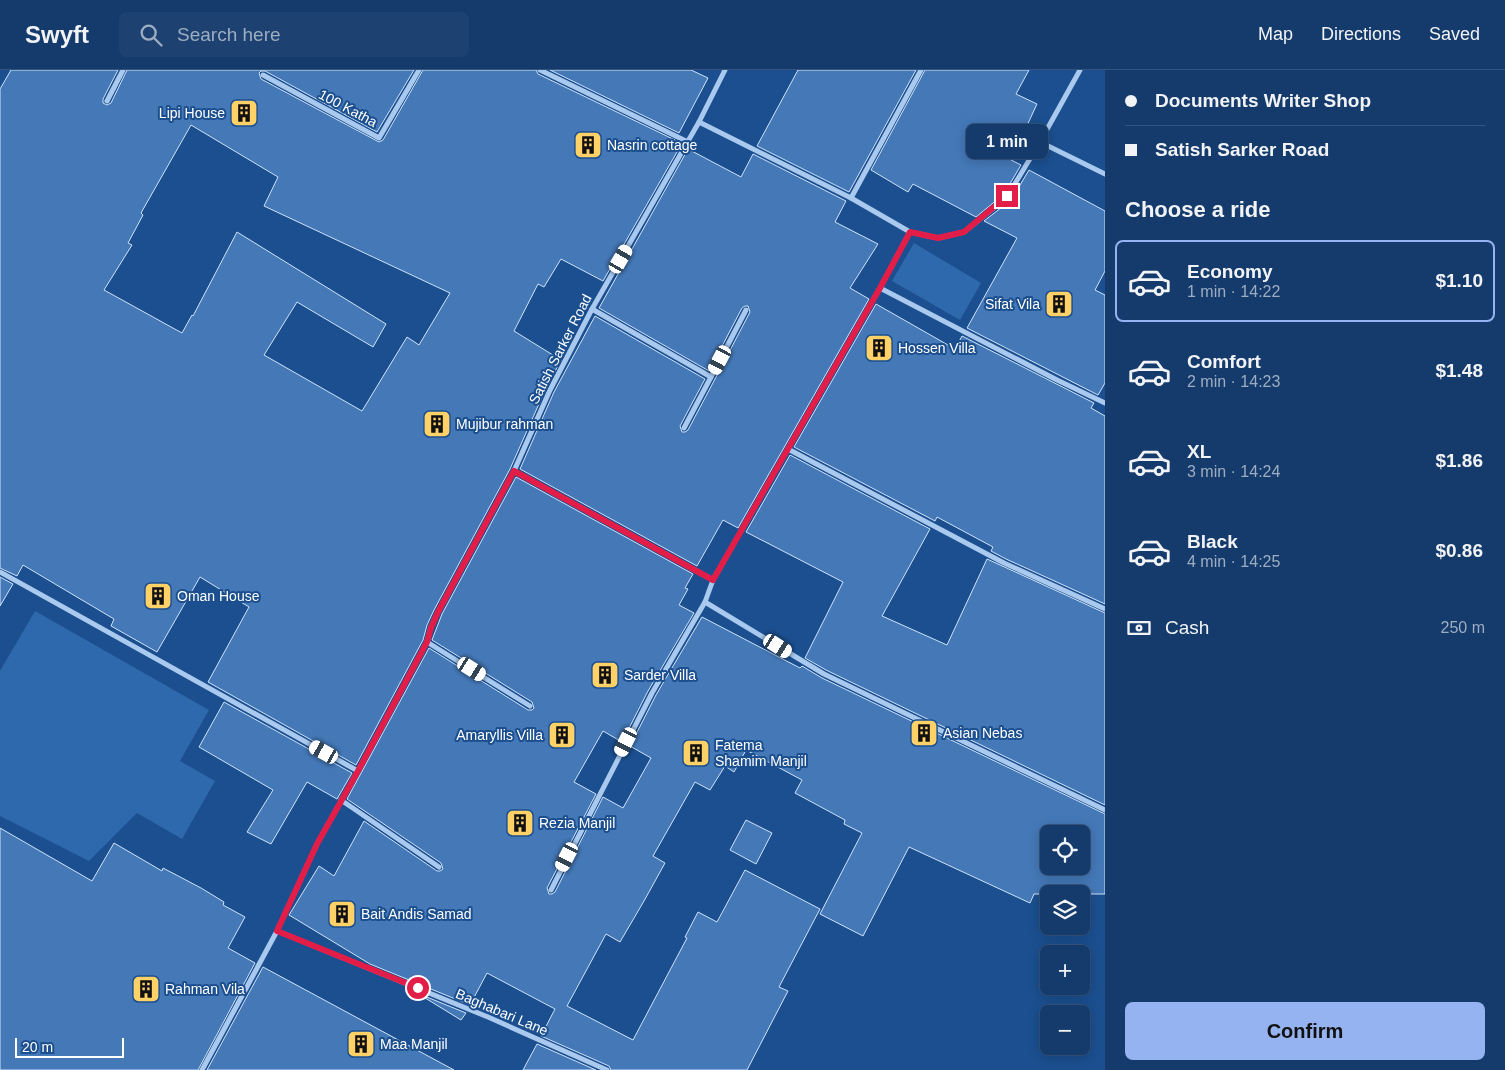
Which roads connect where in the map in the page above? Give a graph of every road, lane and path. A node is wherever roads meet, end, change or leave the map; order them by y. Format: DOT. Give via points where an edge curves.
graph roads {
  1 [pos="123,70"];
  2 [pos="419,70"];
  3 [pos="540,70"];
  4 [pos="725,70"];
  5 [pos="921,70"];
  6 [pos="1080,70"];
  7 [pos="263,75"];
  8 [pos="107,101"];
  9 [pos="699,122"];
  10 [pos="688,142"];
  11 [pos="1040,142"];
  12 [pos="1105,174"];
  13 [pos="851,198"];
  14 [pos="910,232"];
  15 [pos="880,288"];
  16 [pos="592,309"];
  17 [pos="746,310"];
  18 [pos="711,377"];
  19 [pos="1105,403"];
  20 [pos="684,428"];
  21 [pos="788,449"];
  22 [pos="514,471"];
  23 [pos="0,572"];
  24 [pos="713,580"];
  25 [pos="705,602"];
  26 [pos="1105,609"];
  27 [pos="427,642"];
  28 [pos="530,706"];
  29 [pos="358,771"];
  30 [pos="341,800"];
  31 [pos="1105,810"];
  32 [pos="438,867"];
  33 [pos="550,890"];
  34 [pos="277,931"];
  35 [pos="202,1070"];
  36 [pos="607,1070"];
  1 -- 8 [label="street"];
  2 -- 7 [label="street, 100 Katha" via="379,138"];
  3 -- 10 [label="street"];
  4 -- 9 [label="street, Satish Sarker Road"];
  5 -- 13 [label="street"];
  6 -- 11 [label="street"];
  9 -- 10 [label="street, Satish Sarker Road"];
  9 -- 13 [label="street"];
  10 -- 16 [label="street, Satish Sarker Road"];
  11 -- 12 [label="street"];
  11 -- 14 [label="street" via="1007,196 964,232 938,238"];
  13 -- 14 [label="street"];
  14 -- 15 [label="street"];
  15 -- 19 [label="street"];
  15 -- 21 [label="street"];
  16 -- 18 [label="street"];
  16 -- 22 [label="street, Satish Sarker Road" via="550,390"];
  17 -- 18 [label="street"];
  18 -- 20 [label="street"];
  21 -- 24 [label="street"];
  21 -- 26 [label="street" via="1004,563"];
  22 -- 24 [label="street"];
  22 -- 27 [label="street, Satish Sarker Road" via="438,612"];
  23 -- 29 [label="street"];
  24 -- 25 [label="street"];
  25 -- 31 [label="street" via="824,674"];
  25 -- 33 [label="street" via="652,693"];
  27 -- 28 [label="street"];
  27 -- 29 [label="street, Satish Sarker Road"];
  29 -- 30 [label="street, Satish Sarker Road"];
  30 -- 32 [label="street"];
  30 -- 34 [label="street, Satish Sarker Road"];
  34 -- 35 [label="street, Satish Sarker Road"];
  34 -- 36 [label="street, Baghabari Lane" via="488,1017"];
}
